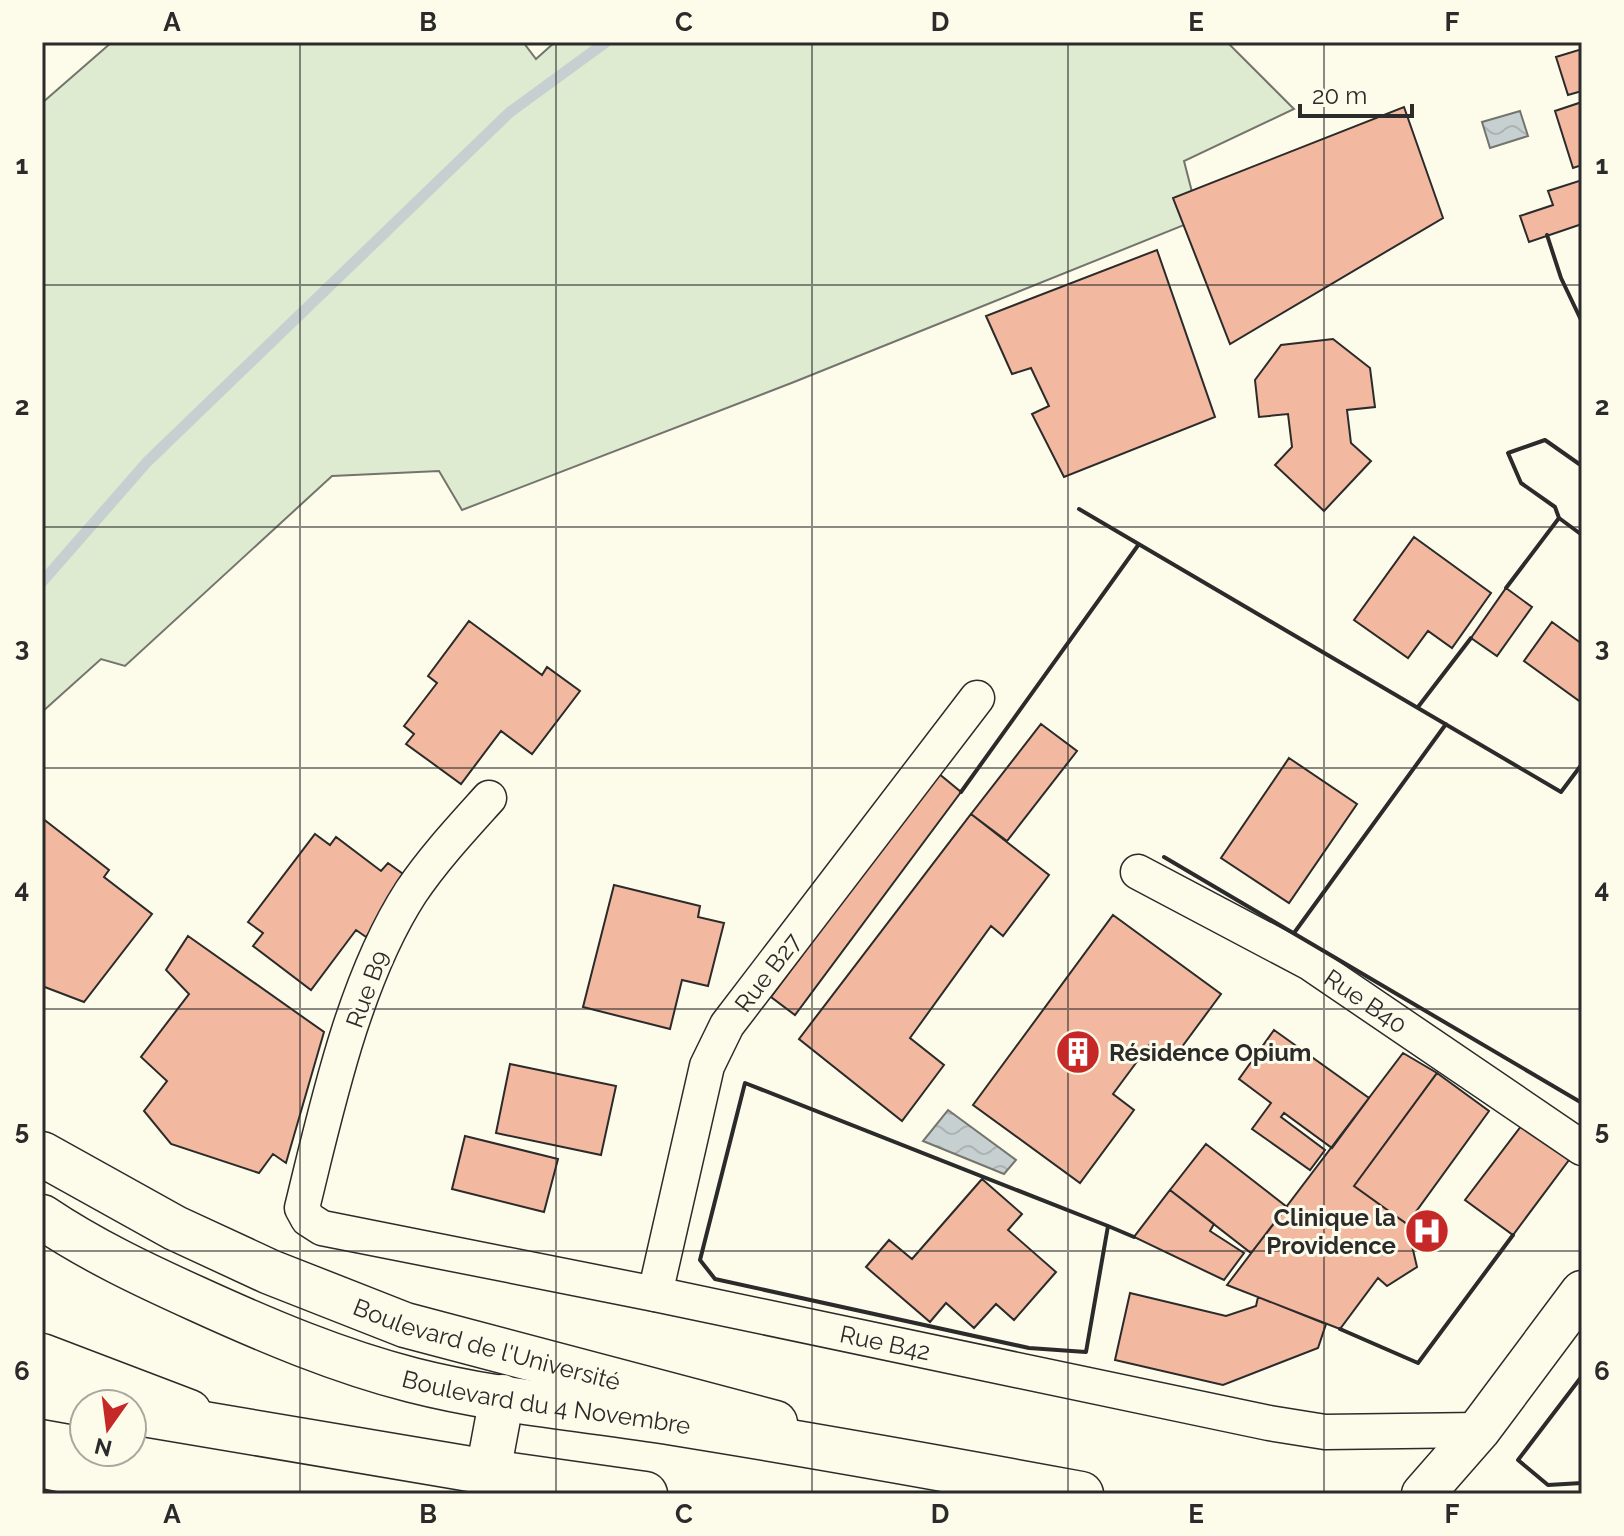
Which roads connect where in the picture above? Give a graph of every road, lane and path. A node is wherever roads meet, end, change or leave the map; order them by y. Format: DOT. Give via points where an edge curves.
graph roads {
  1 [pos="977,698"];
  2 [pos="489,798"];
  3 [pos="1138,872"];
  4 [pos="1582,1148"];
  5 [pos="42,1154"];
  6 [pos="302,1208"];
  7 [pos="42,1217"];
  8 [pos="1582,1292"];
  9 [pos="655,1294"];
  10 [pos="42,1356"];
  11 [pos="42,1396"];
  12 [pos="502,1397"];
  13 [pos="68,1401"];
  14 [pos="148,1415"];
  15 [pos="237,1430"];
  16 [pos="1479,1430"];
  17 [pos="955,1470"];
  18 [pos="488,1472"];
  19 [pos="1430,1484"];
  20 [pos="645,1494"];
  21 [pos="1081,1494"];
  1 -- 9 [label="street, Rue B27" via="727,1025 707,1066"];
  2 -- 6 [label="street, Rue B9" via="445,847 387,935 358,1008"];
  3 -- 4 [label="street, Rue B40" via="1310,963"];
  5 -- 17 [label="main road, Boulevard de l'Université" via="175,1228 405,1325"];
  6 -- 9 [label="street, Rue B42" via="322,1228"];
  7 -- 12 [label="main road, Boulevard du 4 Novembre" via="151,1278 326,1355 413,1380"];
  8 -- 16 [label="street"];
  9 -- 16 [label="street, Rue B42" via="1269,1423 1325,1432"];
  10 -- 15 [label="main road"];
  11 -- 13 [label="main road"];
  12 -- 17 [label="main road, Boulevard du 4 Novembre"];
  12 -- 18 [label="main road"];
  14 -- 15 [label="main road"];
  15 -- 18 [label="main road"];
  16 -- 19 [label="street"];
  17 -- 21 [label="main road, Boulevard du 4 Novembre"];
  18 -- 20 [label="main road"];
}
